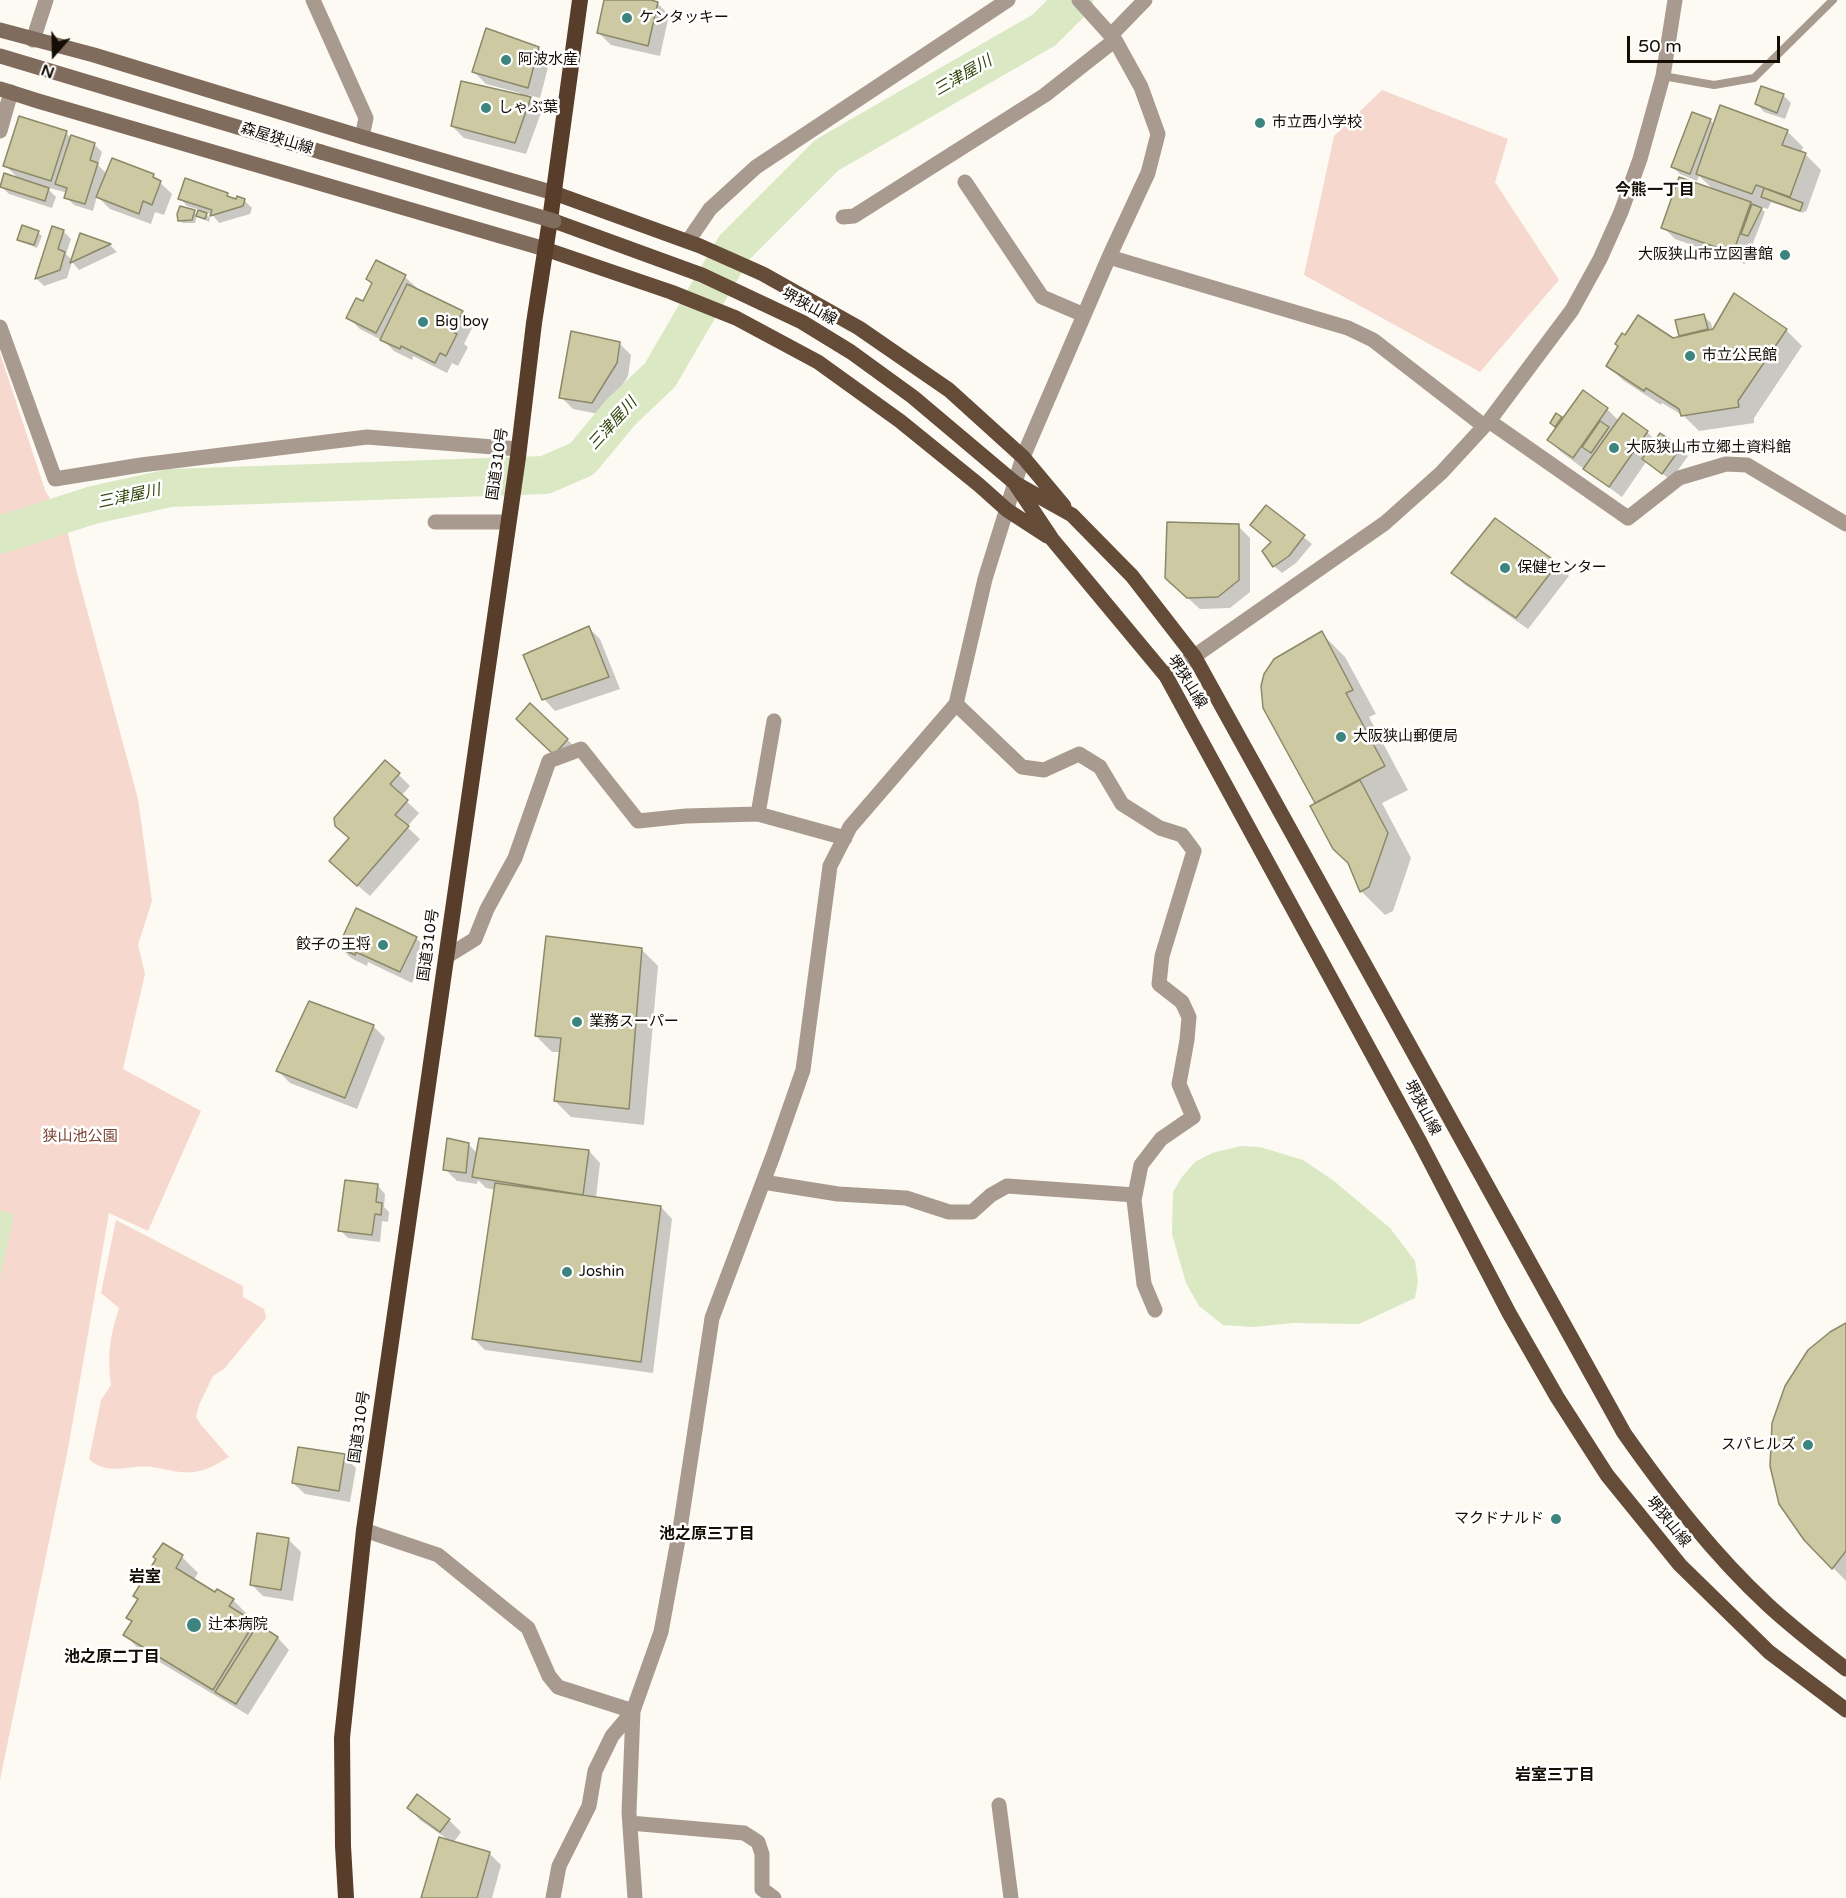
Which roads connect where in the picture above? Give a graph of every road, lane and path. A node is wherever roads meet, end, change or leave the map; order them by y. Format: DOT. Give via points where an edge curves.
graph roads {
  1 [pos="46,0"];
  2 [pos="313,0"];
  3 [pos="580,0"];
  4 [pos="1008,0"];
  5 [pos="1079,0"];
  6 [pos="1145,0"];
  7 [pos="1675,0"];
  8 [pos="1833,0"];
  9 [pos="0,30"];
  10 [pos="1113,38"];
  11 [pos="33,40"];
  12 [pos="0,56"];
  13 [pos="1663,76"];
  14 [pos="5,90"];
  15 [pos="0,131"];
  16 [pos="362,137"];
  17 [pos="965,182"];
  18 [pos="554,193"];
  19 [pos="843,218"];
  20 [pos="554,221"];
  21 [pos="694,243"];
  22 [pos="545,249"];
  23 [pos="1109,257"];
  24 [pos="1084,315"];
  25 [pos="0,327"];
  26 [pos="1486,424"];
  27 [pos="518,453"];
  28 [pos="1023,457"];
  29 [pos="1015,483"];
  30 [pos="1007,510"];
  31 [pos="1072,515"];
  32 [pos="435,522"];
  33 [pos="507,522"];
  34 [pos="1846,524"];
  35 [pos="1052,539"];
  36 [pos="1194,656"];
  37 [pos="1166,676"];
  38 [pos="956,704"];
  39 [pos="774,721"];
  40 [pos="758,813"];
  41 [pos="845,838"];
  42 [pos="446,957"];
  43 [pos="763,1182"];
  44 [pos="1135,1195"];
  45 [pos="1155,1310"];
  46 [pos="364,1530"];
  47 [pos="1846,1669"];
  48 [pos="1846,1710"];
  49 [pos="633,1711"];
  50 [pos="999,1805"];
  51 [pos="630,1823"];
  52 [pos="346,1898"];
  53 [pos="553,1898"];
  54 [pos="635,1898"];
  55 [pos="774,1898"];
  56 [pos="1011,1898"];
  1 -- 11 [label="street"];
  2 -- 16 [label="street" via="366,118"];
  3 -- 18 [label="highway, 国道310号"];
  4 -- 21 [label="street" via="756,167 710,209"];
  5 -- 10 [label="street"];
  6 -- 10 [label="street"];
  7 -- 13 [label="street"];
  8 -- 13 [label="lane" via="1754,78 1714,85"];
  9 -- 11 [label="main road"];
  10 -- 19 [label="street" via="1045,95 864,210"];
  10 -- 23 [label="street" via="1141,87 1158,134 1148,173"];
  11 -- 16 [label="main road"];
  12 -- 20 [label="main road, 森屋狭山線, bridge"];
  13 -- 26 [label="street" via="1640,159 1600,259 1572,310"];
  14 -- 15 [label="street"];
  14 -- 22 [label="main road"];
  16 -- 18 [label="main road"];
  17 -- 24 [label="street" via="1042,297"];
  18 -- 21 [label="main road"];
  18 -- 22 [label="highway, 国道310号"];
  20 -- 29 [label="main road, 堺狭山線" via="702,275 802,322 913,397"];
  21 -- 28 [label="main road" via="763,274 860,328 949,390"];
  22 -- 27 [label="highway, 国道310号"];
  22 -- 30 [label="main road" via="736,318 818,362 900,421"];
  23 -- 24 [label="street"];
  23 -- 26 [label="street" via="1348,328 1372,340"];
  24 -- 28 [label="street"];
  25 -- 27 [label="street" via="55,479 367,437"];
  26 -- 34 [label="street" via="1628,518 1679,478 1726,464 1747,465"];
  26 -- 36 [label="street" via="1441,473 1385,523"];
  27 -- 33 [label="highway, 国道310号"];
  28 -- 29 [label="street"];
  28 -- 31 [label="main road"];
  29 -- 30 [label="street"];
  29 -- 31 [label="main road, 堺狭山線"];
  29 -- 35 [label="main road, 堺狭山線"];
  30 -- 35 [label="main road"];
  30 -- 38 [label="street" via="985,579"];
  31 -- 36 [label="main road, 堺狭山線" via="1131,576"];
  32 -- 33 [label="street"];
  33 -- 42 [label="highway, 国道310号"];
  35 -- 37 [label="main road, 堺狭山線"];
  36 -- 37 [label="street"];
  36 -- 47 [label="main road, 堺狭山線" via="1624,1433 1663,1489 1712,1547 1768,1605"];
  37 -- 48 [label="main road, 堺狭山線" via="1509,1313 1607,1474 1680,1565 1769,1652"];
  38 -- 41 [label="street" via="850,827"];
  38 -- 44 [label="street" via="1022,766 1044,770 1079,754 1100,767 1122,804 1160,828 1182,835 1194,851 1162,956 1159,984 1182,1002 1189,1017 1179,1084 1193,1117 1161,1139 1141,1165"];
  39 -- 40 [label="street"];
  40 -- 41 [label="street"];
  40 -- 42 [label="street" via="638,821 581,749 549,761 515,858 475,939"];
  41 -- 43 [label="street" via="830,866 802,1070"];
  42 -- 46 [label="highway, 国道310号"];
  43 -- 44 [label="street" via="838,1194 906,1198 949,1212 972,1212 1007,1186"];
  43 -- 49 [label="street" via="708,1335 662,1632"];
  44 -- 45 [label="street" via="1144,1284"];
  46 -- 49 [label="street" via="438,1555 528,1629 558,1687"];
  46 -- 52 [label="highway, 国道310号" via="342,1738"];
  49 -- 51 [label="street"];
  49 -- 53 [label="street" via="612,1736 595,1771 589,1806 559,1866"];
  50 -- 56 [label="street"];
  51 -- 54 [label="street"];
  51 -- 55 [label="street" via="744,1833 758,1842 762,1889"];
}
